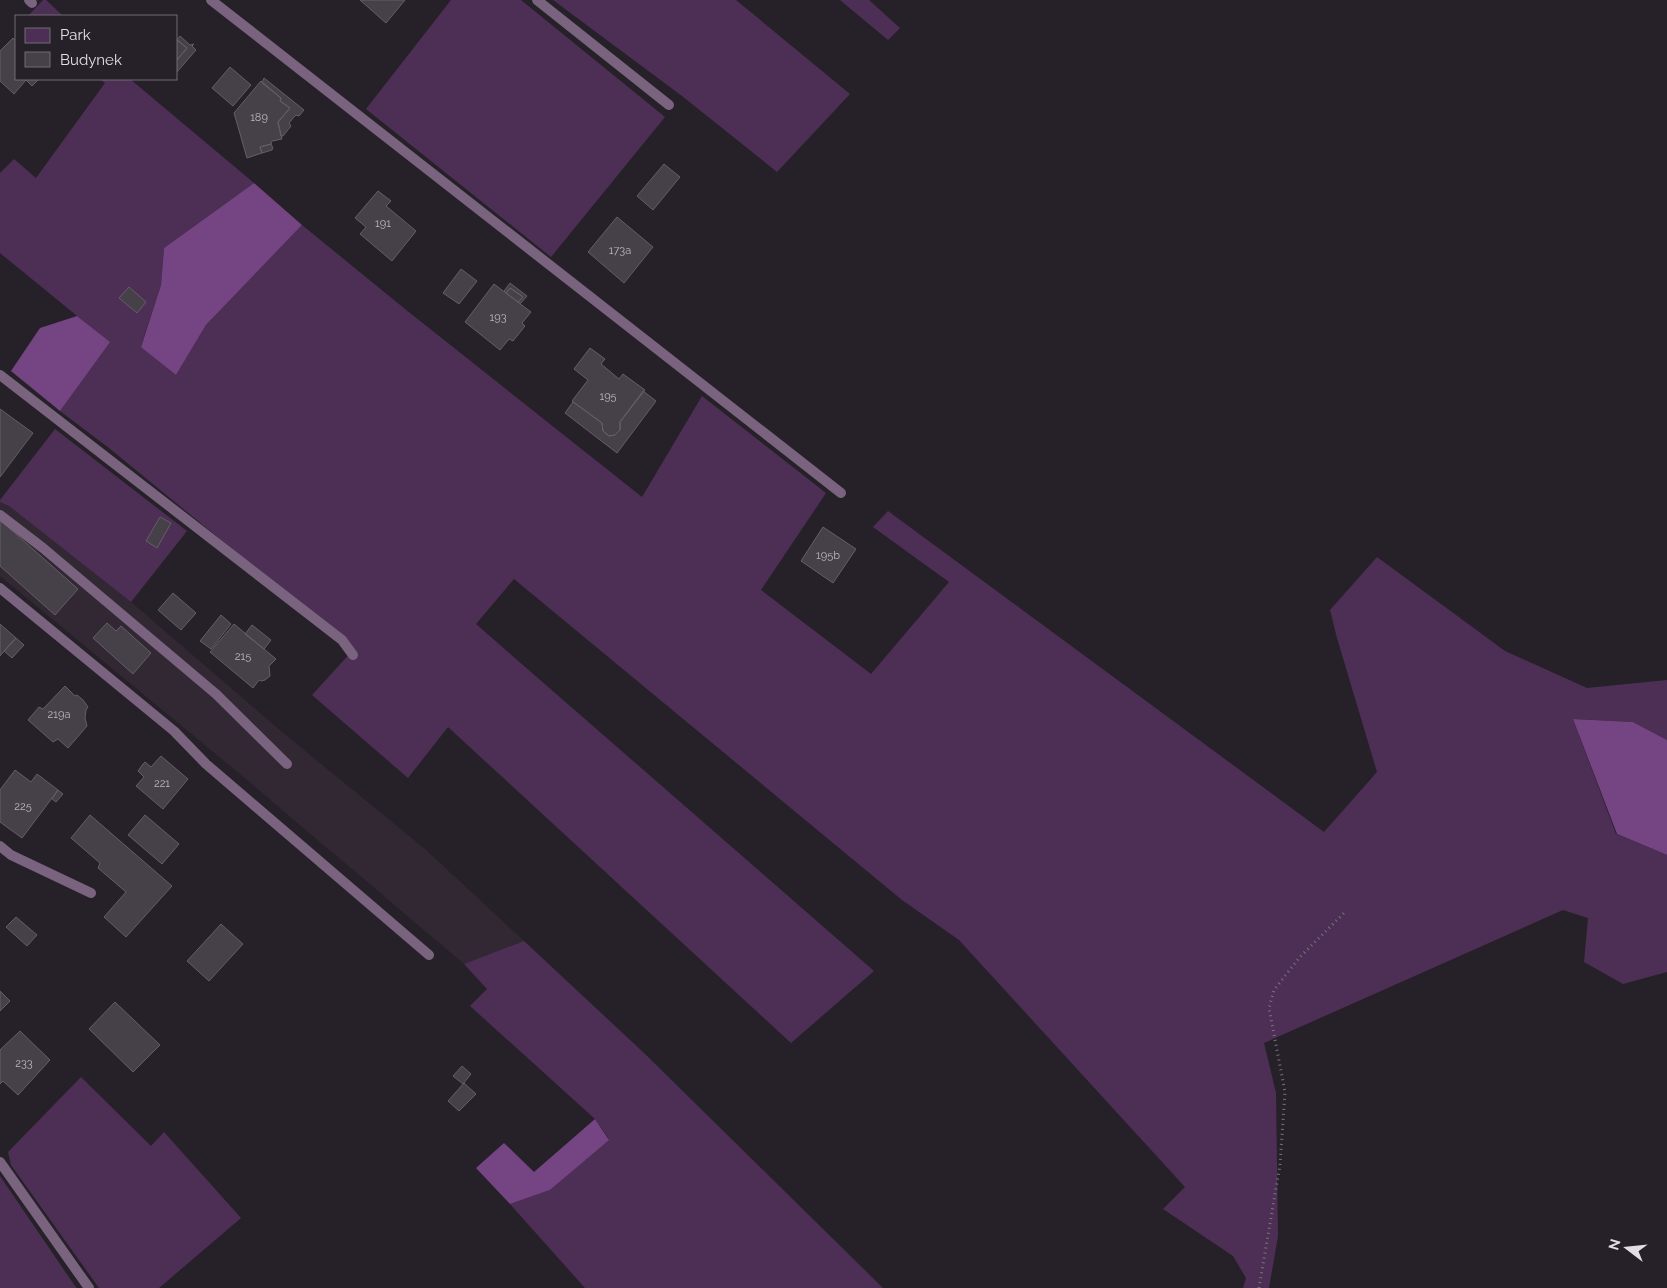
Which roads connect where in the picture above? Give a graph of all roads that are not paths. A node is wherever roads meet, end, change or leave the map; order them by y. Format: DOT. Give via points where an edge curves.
graph roads {
  1 [pos="211,0"];
  2 [pos="537,0"];
  3 [pos="669,105"];
  4 [pos="0,375"];
  5 [pos="841,494"];
  6 [pos="0,515"];
  7 [pos="0,588"];
  8 [pos="353,654"];
  9 [pos="286,764"];
  10 [pos="0,846"];
  11 [pos="91,893"];
  12 [pos="429,955"];
  13 [pos="0,1162"];
  14 [pos="89,1288"];
  1 -- 5 [label="lane"];
  2 -- 3 [label="lane"];
  4 -- 8 [label="lane" via="342,640"];
  6 -- 9 [label="lane" via="216,694"];
  7 -- 12 [label="lane" via="174,731 206,764"];
  10 -- 11 [label="lane" via="11,855"];
  13 -- 14 [label="lane"];
}
